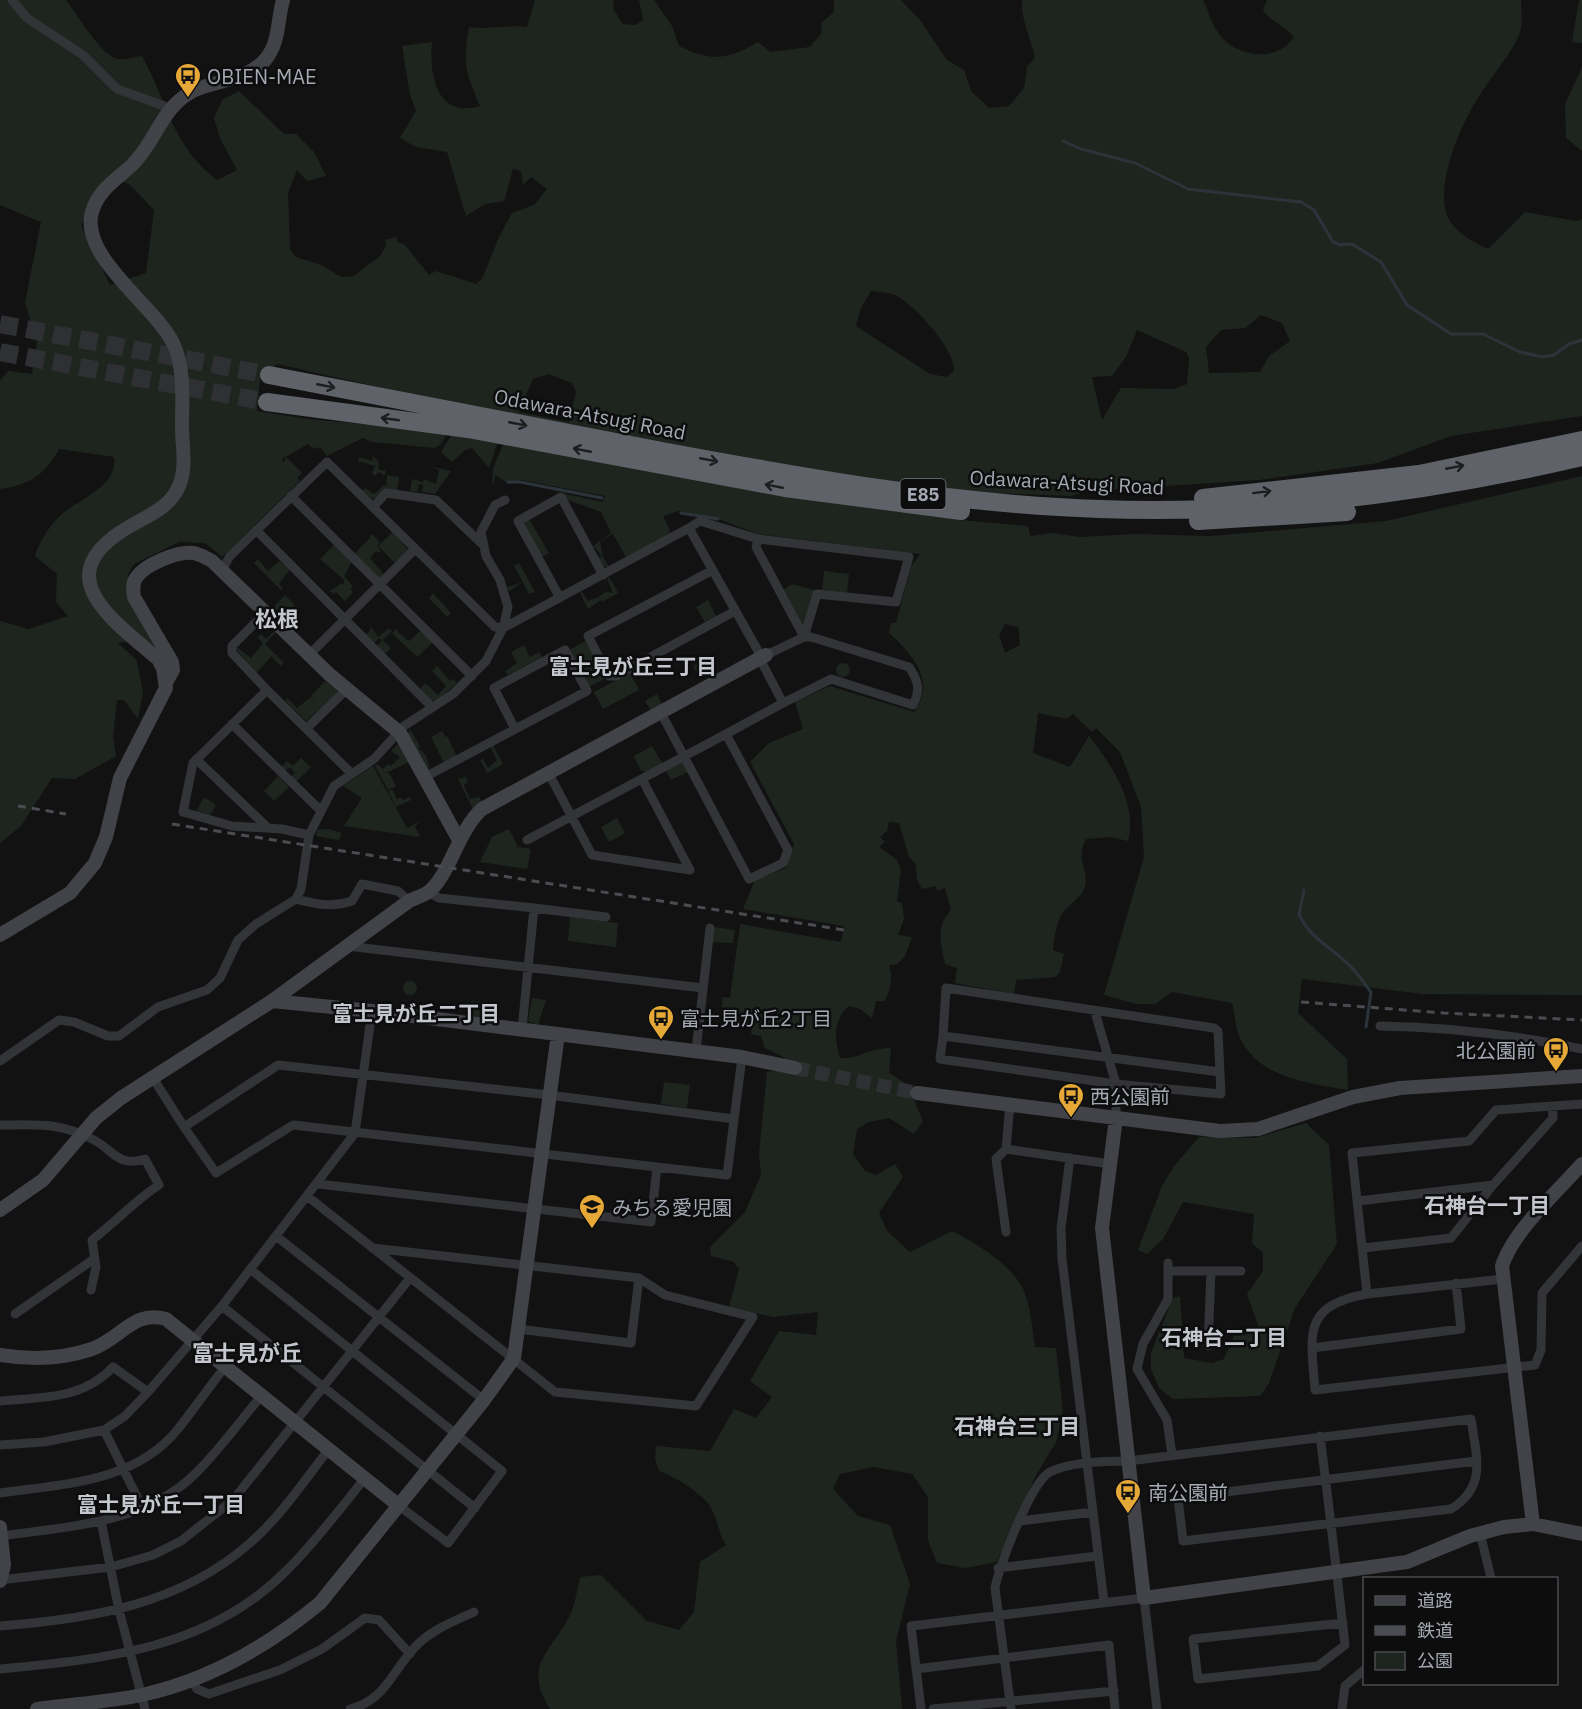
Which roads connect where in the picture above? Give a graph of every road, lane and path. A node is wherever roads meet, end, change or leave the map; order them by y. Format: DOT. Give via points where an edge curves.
graph roads {
  1 [pos="12,0"];
  2 [pos="283,0"];
  3 [pos="170,108"];
  4 [pos="269,375"];
  5 [pos="267,402"];
  6 [pos="1582,440"];
  7 [pos="1582,457"];
  8 [pos="1582,469"];
  9 [pos="291,496"];
  10 [pos="505,500"];
  11 [pos="373,507"];
  12 [pos="1100,509"];
  13 [pos="689,528"];
  14 [pos="256,530"];
  15 [pos="758,539"];
  16 [pos="481,543"];
  17 [pos="415,549"];
  18 [pos="222,570"];
  19 [pos="713,570"];
  20 [pos="603,575"];
  21 [pos="381,585"];
  22 [pos="560,598"];
  23 [pos="735,611"];
  24 [pos="266,612"];
  25 [pos="345,620"];
  26 [pos="503,628"];
  27 [pos="804,637"];
  28 [pos="309,655"];
  29 [pos="762,657"];
  30 [pos="472,676"];
  31 [pos="167,681"];
  32 [pos="347,689"];
  33 [pos="267,690"];
  34 [pos="783,703"];
  35 [pos="432,707"];
  36 [pos="660,711"];
  37 [pos="232,724"];
  38 [pos="307,728"];
  39 [pos="515,729"];
  40 [pos="400,733"];
  41 [pos="726,734"];
  42 [pos="684,756"];
  43 [pos="196,759"];
  44 [pos="548,772"];
  45 [pos="352,774"];
  46 [pos="425,777"];
  47 [pos="642,779"];
  48 [pos="320,810"];
  49 [pos="571,817"];
  50 [pos="267,827"];
  51 [pos="309,834"];
  52 [pos="459,840"];
  53 [pos="527,840"];
  54 [pos="428,892"];
  55 [pos="296,899"];
  56 [pos="409,901"];
  57 [pos="534,908"];
  58 [pos="606,916"];
  59 [pos="710,928"];
  60 [pos="0,935"];
  61 [pos="347,946"];
  62 [pos="528,967"];
  63 [pos="703,988"];
  64 [pos="272,1001"];
  65 [pos="372,1011"];
  66 [pos="1095,1012"];
  67 [pos="1380,1026"];
  68 [pos="522,1029"];
  69 [pos="558,1034"];
  70 [pos="943,1036"];
  71 [pos="1582,1049"];
  72 [pos="696,1051"];
  73 [pos="742,1057"];
  74 [pos="1109,1059"];
  75 [pos="0,1061"];
  76 [pos="795,1068"];
  77 [pos="1220,1072"];
  78 [pos="364,1074"];
  79 [pos="1582,1076"];
  80 [pos="153,1078"];
  81 [pos="1116,1084"];
  82 [pos="917,1093"];
  83 [pos="549,1095"];
  84 [pos="1010,1104"];
  85 [pos="1582,1104"];
  86 [pos="1552,1107"];
  87 [pos="1116,1118"];
  88 [pos="734,1119"];
  89 [pos="0,1125"];
  90 [pos="184,1127"];
  91 [pos="355,1133"];
  92 [pos="83,1135"];
  93 [pos="1006,1149"];
  94 [pos="542,1155"];
  95 [pos="1070,1158"];
  96 [pos="1110,1164"];
  97 [pos="1582,1164"];
  98 [pos="657,1167"];
  99 [pos="318,1184"];
  100 [pos="1493,1185"];
  101 [pos="307,1196"];
  102 [pos="1358,1201"];
  103 [pos="0,1210"];
  104 [pos="536,1210"];
  105 [pos="1006,1232"];
  106 [pos="276,1236"];
  107 [pos="1582,1246"];
  108 [pos="372,1248"];
  109 [pos="1362,1248"];
  110 [pos="94,1259"];
  111 [pos="526,1266"];
  112 [pos="250,1269"];
  113 [pos="1211,1271"];
  114 [pos="1241,1271"];
  115 [pos="410,1278"];
  116 [pos="639,1278"];
  117 [pos="1503,1279"];
  118 [pos="1456,1283"];
  119 [pos="91,1290"];
  120 [pos="1368,1293"];
  121 [pos="222,1306"];
  122 [pos="15,1314"];
  123 [pos="379,1317"];
  124 [pos="518,1329"];
  125 [pos="192,1341"];
  126 [pos="1208,1346"];
  127 [pos="1312,1348"];
  128 [pos="352,1351"];
  129 [pos="0,1355"];
  130 [pos="514,1358"];
  131 [pos="225,1367"];
  132 [pos="1514,1367"];
  133 [pos="324,1387"];
  134 [pos="148,1392"];
  135 [pos="262,1395"];
  136 [pos="484,1400"];
  137 [pos="0,1401"];
  138 [pos="296,1422"];
  139 [pos="104,1430"];
  140 [pos="456,1434"];
  141 [pos="1320,1436"];
  142 [pos="0,1445"];
  143 [pos="329,1449"];
  144 [pos="1172,1455"];
  145 [pos="1128,1461"];
  146 [pos="1476,1461"];
  147 [pos="1087,1463"];
  148 [pos="427,1469"];
  149 [pos="124,1470"];
  150 [pos="365,1478"];
  151 [pos="1326,1481"];
  152 [pos="0,1493"];
  153 [pos="398,1505"];
  154 [pos="475,1508"];
  155 [pos="143,1509"];
  156 [pos="1093,1512"];
  157 [pos="101,1521"];
  158 [pos="1020,1521"];
  159 [pos="1331,1524"];
  160 [pos="1533,1524"];
  161 [pos="1,1532"];
  162 [pos="1480,1533"];
  163 [pos="1582,1534"];
  164 [pos="1097,1556"];
  165 [pos="111,1567"];
  166 [pos="999,1568"];
  167 [pos="1337,1572"];
  168 [pos="1491,1577"];
  169 [pos="0,1581"];
  170 [pos="1144,1598"];
  171 [pos="1104,1602"];
  172 [pos="119,1610"];
  173 [pos="474,1612"];
  174 [pos="998,1615"];
  175 [pos="1343,1623"];
  176 [pos="0,1626"];
  177 [pos="129,1652"];
  178 [pos="410,1654"];
  179 [pos="1003,1658"];
  180 [pos="0,1669"];
  181 [pos="916,1669"];
  182 [pos="1363,1672"];
  183 [pos="192,1680"];
  184 [pos="1113,1691"];
  185 [pos="143,1702"];
  186 [pos="1010,1705"];
  187 [pos="37,1709"];
  188 [pos="350,1709"];
  189 [pos="921,1709"];
  190 [pos="933,1709"];
  191 [pos="1115,1709"];
  192 [pos="1157,1709"];
  193 [pos="1342,1709"];
  1 -- 3 [label="street" via="27,18 83,55 117,89"];
  2 -- 3 [label="street" via="275,43 264,61 245,74 195,91"];
  3 -- 31 [label="street" via="132,165 103,190 90,222 103,258 173,342 181,375 180,485 168,503 98,550 89,579 95,600 158,659"];
  4 -- 12 [label="highway, Odawara-Atsugi Road / E85, one-way" via="801,477 965,500"];
  8 -- 5 [label="highway, Odawara-Atsugi Road / E85, one-way" via="1394,506 1317,516 1129,522 918,507 468,429"];
  12 -- 6 [label="highway, one-way" via="1419,474"];
  7 -- 12 [label="highway, Odawara-Atsugi Road / E85" via="1369,498 1213,509"];
  9 -- 11 [label="street" via="327,462"];
  9 -- 14 [label="street"];
  9 -- 21 [label="street"];
  10 -- 16 [label="street" via="495,505 481,532"];
  11 -- 16 [label="street" via="386,493 431,498"];
  11 -- 17 [label="street"];
  13 -- 15 [label="street" via="700,521"];
  13 -- 19 [label="street"];
  13 -- 20 [label="street"];
  14 -- 18 [label="street"];
  14 -- 25 [label="street"];
  15 -- 27 [label="street" via="756,548"];
  15 -- 27 [label="street" via="909,557 896,602 816,594"];
  16 -- 26 [label="street" via="505,595 508,607"];
  17 -- 21 [label="street"];
  17 -- 26 [label="street" via="495,627"];
  18 -- 24 [label="street"];
  18 -- 31 [label="street" via="204,557 188,553 149,567 134,581 134,597 172,662 173,670"];
  19 -- 23 [label="street"];
  19 -- 23 [label="street" via="588,636 609,676 616,676"];
  20 -- 22 [label="street"];
  20 -- 22 [label="street" via="561,497 518,521"];
  21 -- 25 [label="street"];
  21 -- 30 [label="street"];
  22 -- 26 [label="street"];
  23 -- 29 [label="street"];
  24 -- 28 [label="street"];
  24 -- 33 [label="street" via="232,646 232,653"];
  25 -- 28 [label="street"];
  25 -- 35 [label="street"];
  26 -- 30 [label="street" via="486,661"];
  27 -- 29 [label="street"];
  27 -- 34 [label="street" via="909,667 918,679 918,696 913,705 831,679"];
  28 -- 32 [label="street"];
  29 -- 34 [label="street"];
  29 -- 36 [label="street"];
  30 -- 35 [label="street"];
  31 -- 60 [label="street" via="120,778 104,844 88,874 70,893"];
  32 -- 38 [label="street"];
  32 -- 40 [label="street"];
  33 -- 37 [label="street"];
  33 -- 38 [label="street"];
  34 -- 41 [label="street"];
  35 -- 40 [label="street"];
  36 -- 42 [label="street"];
  36 -- 44 [label="street"];
  37 -- 43 [label="street"];
  37 -- 48 [label="street"];
  38 -- 45 [label="street"];
  39 -- 39 [label="street" via="494,688 565,650 587,691"];
  39 -- 46 [label="street"];
  40 -- 45 [label="street"];
  40 -- 46 [label="street"];
  41 -- 42 [label="street"];
  41 -- 42 [label="street" via="788,850 783,863 749,879"];
  42 -- 47 [label="street"];
  43 -- 50 [label="street"];
  43 -- 50 [label="street" via="183,812 232,826"];
  44 -- 49 [label="street"];
  44 -- 52 [label="street" via="482,808"];
  45 -- 48 [label="street" via="332,788"];
  46 -- 52 [label="street"];
  47 -- 49 [label="street"];
  47 -- 49 [label="street" via="690,870 592,855"];
  48 -- 51 [label="street"];
  49 -- 53 [label="street"];
  50 -- 51 [label="street"];
  51 -- 55 [label="street"];
  52 -- 54 [label="street"];
  54 -- 56 [label="street"];
  54 -- 57 [label="street" via="439,898"];
  55 -- 56 [label="street" via="338,906 352,901 362,884 398,891"];
  55 -- 75 [label="street" via="238,940 220,978 207,990 158,1007 119,1036 59,1020"];
  56 -- 61 [label="street"];
  57 -- 58 [label="street"];
  57 -- 62 [label="street"];
  59 -- 63 [label="street"];
  61 -- 62 [label="street"];
  61 -- 64 [label="street"];
  62 -- 63 [label="street"];
  62 -- 68 [label="street"];
  63 -- 72 [label="street"];
  64 -- 65 [label="street"];
  64 -- 80 [label="street"];
  65 -- 68 [label="street"];
  65 -- 78 [label="street"];
  66 -- 70 [label="street" via="946,988"];
  66 -- 74 [label="street"];
  66 -- 77 [label="street" via="1214,1028 1218,1031"];
  67 -- 71 [label="street" via="1498,1035"];
  68 -- 69 [label="street"];
  69 -- 72 [label="street"];
  69 -- 83 [label="street"];
  70 -- 74 [label="street"];
  70 -- 81 [label="street" via="940,1059"];
  72 -- 73 [label="street"];
  73 -- 76 [label="street"];
  73 -- 88 [label="street"];
  74 -- 77 [label="street"];
  74 -- 81 [label="street"];
  77 -- 81 [label="street" via="1221,1094"];
  78 -- 83 [label="street"];
  78 -- 90 [label="street" via="278,1065"];
  78 -- 91 [label="street"];
  79 -- 87 [label="street" via="1400,1088 1353,1097 1258,1130 1220,1131"];
  80 -- 90 [label="street"];
  80 -- 92 [label="street" via="104,1112"];
  81 -- 87 [label="street"];
  82 -- 84 [label="street"];
  83 -- 88 [label="street"];
  83 -- 94 [label="street"];
  84 -- 87 [label="street"];
  84 -- 93 [label="street"];
  85 -- 86 [label="street"];
  86 -- 100 [label="street" via="1553,1118"];
  86 -- 102 [label="street" via="1496,1110 1468,1141 1352,1153"];
  87 -- 96 [label="street"];
  88 -- 98 [label="street" via="727,1175"];
  89 -- 92 [label="street" via="67,1127"];
  90 -- 91 [label="street" via="216,1173 293,1125"];
  91 -- 94 [label="street"];
  91 -- 99 [label="street"];
  92 -- 103 [label="street" via="43,1180"];
  92 -- 110 [label="street" via="115,1158 136,1162 145,1159 159,1185 137,1199 92,1240"];
  93 -- 95 [label="street"];
  93 -- 105 [label="street" via="996,1159"];
  94 -- 98 [label="street"];
  94 -- 104 [label="street"];
  95 -- 96 [label="street"];
  95 -- 147 [label="street" via="1061,1228 1062,1258"];
  96 -- 145 [label="street" via="1102,1228"];
  97 -- 117 [label="street" via="1506,1252"];
  98 -- 104 [label="street" via="651,1222"];
  99 -- 101 [label="street"];
  99 -- 104 [label="street"];
  100 -- 102 [label="street"];
  100 -- 109 [label="street" via="1451,1238"];
  101 -- 106 [label="street"];
  101 -- 108 [label="street"];
  102 -- 109 [label="street"];
  104 -- 111 [label="street"];
  106 -- 112 [label="street"];
  106 -- 123 [label="street"];
  107 -- 132 [label="street" via="1542,1293 1539,1360 1535,1365"];
  108 -- 111 [label="street"];
  108 -- 115 [label="street"];
  109 -- 120 [label="street"];
  110 -- 119 [label="street"];
  110 -- 122 [label="street"];
  111 -- 116 [label="street"];
  111 -- 124 [label="street"];
  112 -- 121 [label="street"];
  112 -- 128 [label="street"];
  113 -- 114 [label="street"];
  113 -- 126 [label="street"];
  113 -- 144 [label="street" via="1168,1267 1168,1299 1143,1344 1137,1369 1167,1420"];
  115 -- 123 [label="street"];
  115 -- 130 [label="street"];
  116 -- 124 [label="street" via="631,1343"];
  116 -- 130 [label="street" via="665,1294 753,1317 696,1406 555,1392"];
  117 -- 118 [label="street"];
  117 -- 132 [label="street"];
  118 -- 120 [label="street"];
  118 -- 127 [label="street" via="1461,1329"];
  120 -- 127 [label="street" via="1348,1297 1322,1313 1311,1335"];
  121 -- 125 [label="street"];
  121 -- 133 [label="street"];
  123 -- 128 [label="street"];
  123 -- 136 [label="street"];
  124 -- 130 [label="street"];
  125 -- 129 [label="street" via="166,1319 152,1315 104,1344 65,1356"];
  125 -- 131 [label="street"];
  125 -- 134 [label="street"];
  127 -- 132 [label="street" via="1315,1390"];
  128 -- 133 [label="street"];
  128 -- 140 [label="street"];
  130 -- 136 [label="street"];
  131 -- 135 [label="street"];
  131 -- 149 [label="street" via="177,1430"];
  132 -- 160 [label="street"];
  133 -- 138 [label="street"];
  133 -- 148 [label="street"];
  134 -- 137 [label="street" via="113,1367 87,1389"];
  134 -- 139 [label="street" via="125,1416"];
  135 -- 138 [label="street"];
  135 -- 155 [label="street" via="196,1473"];
  136 -- 140 [label="street"];
  138 -- 143 [label="street"];
  138 -- 165 [label="street" via="233,1500 209,1521 181,1541"];
  139 -- 142 [label="street" via="44,1442"];
  139 -- 149 [label="street"];
  140 -- 148 [label="street"];
  140 -- 154 [label="street" via="502,1471"];
  141 -- 144 [label="street"];
  141 -- 146 [label="street" via="1471,1419"];
  141 -- 151 [label="street"];
  143 -- 150 [label="street"];
  143 -- 172 [label="street" via="251,1543 200,1580"];
  144 -- 145 [label="street"];
  145 -- 147 [label="street"];
  145 -- 170 [label="street"];
  146 -- 151 [label="street"];
  146 -- 159 [label="street" via="1475,1486 1466,1500 1451,1509"];
  147 -- 156 [label="street"];
  147 -- 158 [label="street" via="1048,1473 1038,1483"];
  148 -- 153 [label="street"];
  148 -- 154 [label="street"];
  149 -- 152 [label="street" via="87,1480"];
  149 -- 155 [label="street"];
  150 -- 153 [label="street"];
  150 -- 177 [label="street" via="287,1571 238,1609 174,1641"];
  151 -- 159 [label="street"];
  151 -- 159 [label="street" via="1178,1498 1183,1541"];
  153 -- 154 [label="street" via="448,1543"];
  153 -- 183 [label="street" via="320,1603 244,1657"];
  155 -- 157 [label="street"];
  156 -- 158 [label="street"];
  156 -- 164 [label="street"];
  157 -- 161 [label="street"];
  157 -- 165 [label="street"];
  158 -- 166 [label="street"];
  159 -- 167 [label="street"];
  160 -- 162 [label="street"];
  160 -- 163 [label="street"];
  161 -- 169 [label="street" via="4,1565"];
  162 -- 167 [label="street" via="1407,1562"];
  162 -- 168 [label="street"];
  164 -- 166 [label="street"];
  164 -- 171 [label="street"];
  165 -- 169 [label="street"];
  165 -- 172 [label="street"];
  166 -- 174 [label="street" via="995,1588"];
  167 -- 170 [label="street"];
  167 -- 175 [label="street"];
  170 -- 171 [label="street"];
  170 -- 192 [label="street"];
  171 -- 174 [label="street"];
  172 -- 176 [label="street"];
  172 -- 177 [label="street"];
  173 -- 178 [label="street" via="445,1624"];
  174 -- 179 [label="street"];
  174 -- 181 [label="street" via="911,1626"];
  175 -- 175 [label="street" via="1193,1639 1198,1679 1318,1666 1346,1645"];
  177 -- 180 [label="street"];
  177 -- 185 [label="street"];
  178 -- 183 [label="street" via="379,1620 365,1618 322,1649 280,1670 209,1694 197,1689"];
  178 -- 188 [label="street" via="374,1700"];
  179 -- 181 [label="street"];
  179 -- 184 [label="street" via="1108,1645"];
  179 -- 186 [label="street"];
  181 -- 189 [label="street"];
  182 -- 193 [label="street" via="1345,1686"];
  183 -- 185 [label="street"];
  184 -- 186 [label="street"];
  184 -- 191 [label="street"];
  185 -- 187 [label="street"];
  186 -- 190 [label="street"];
}
